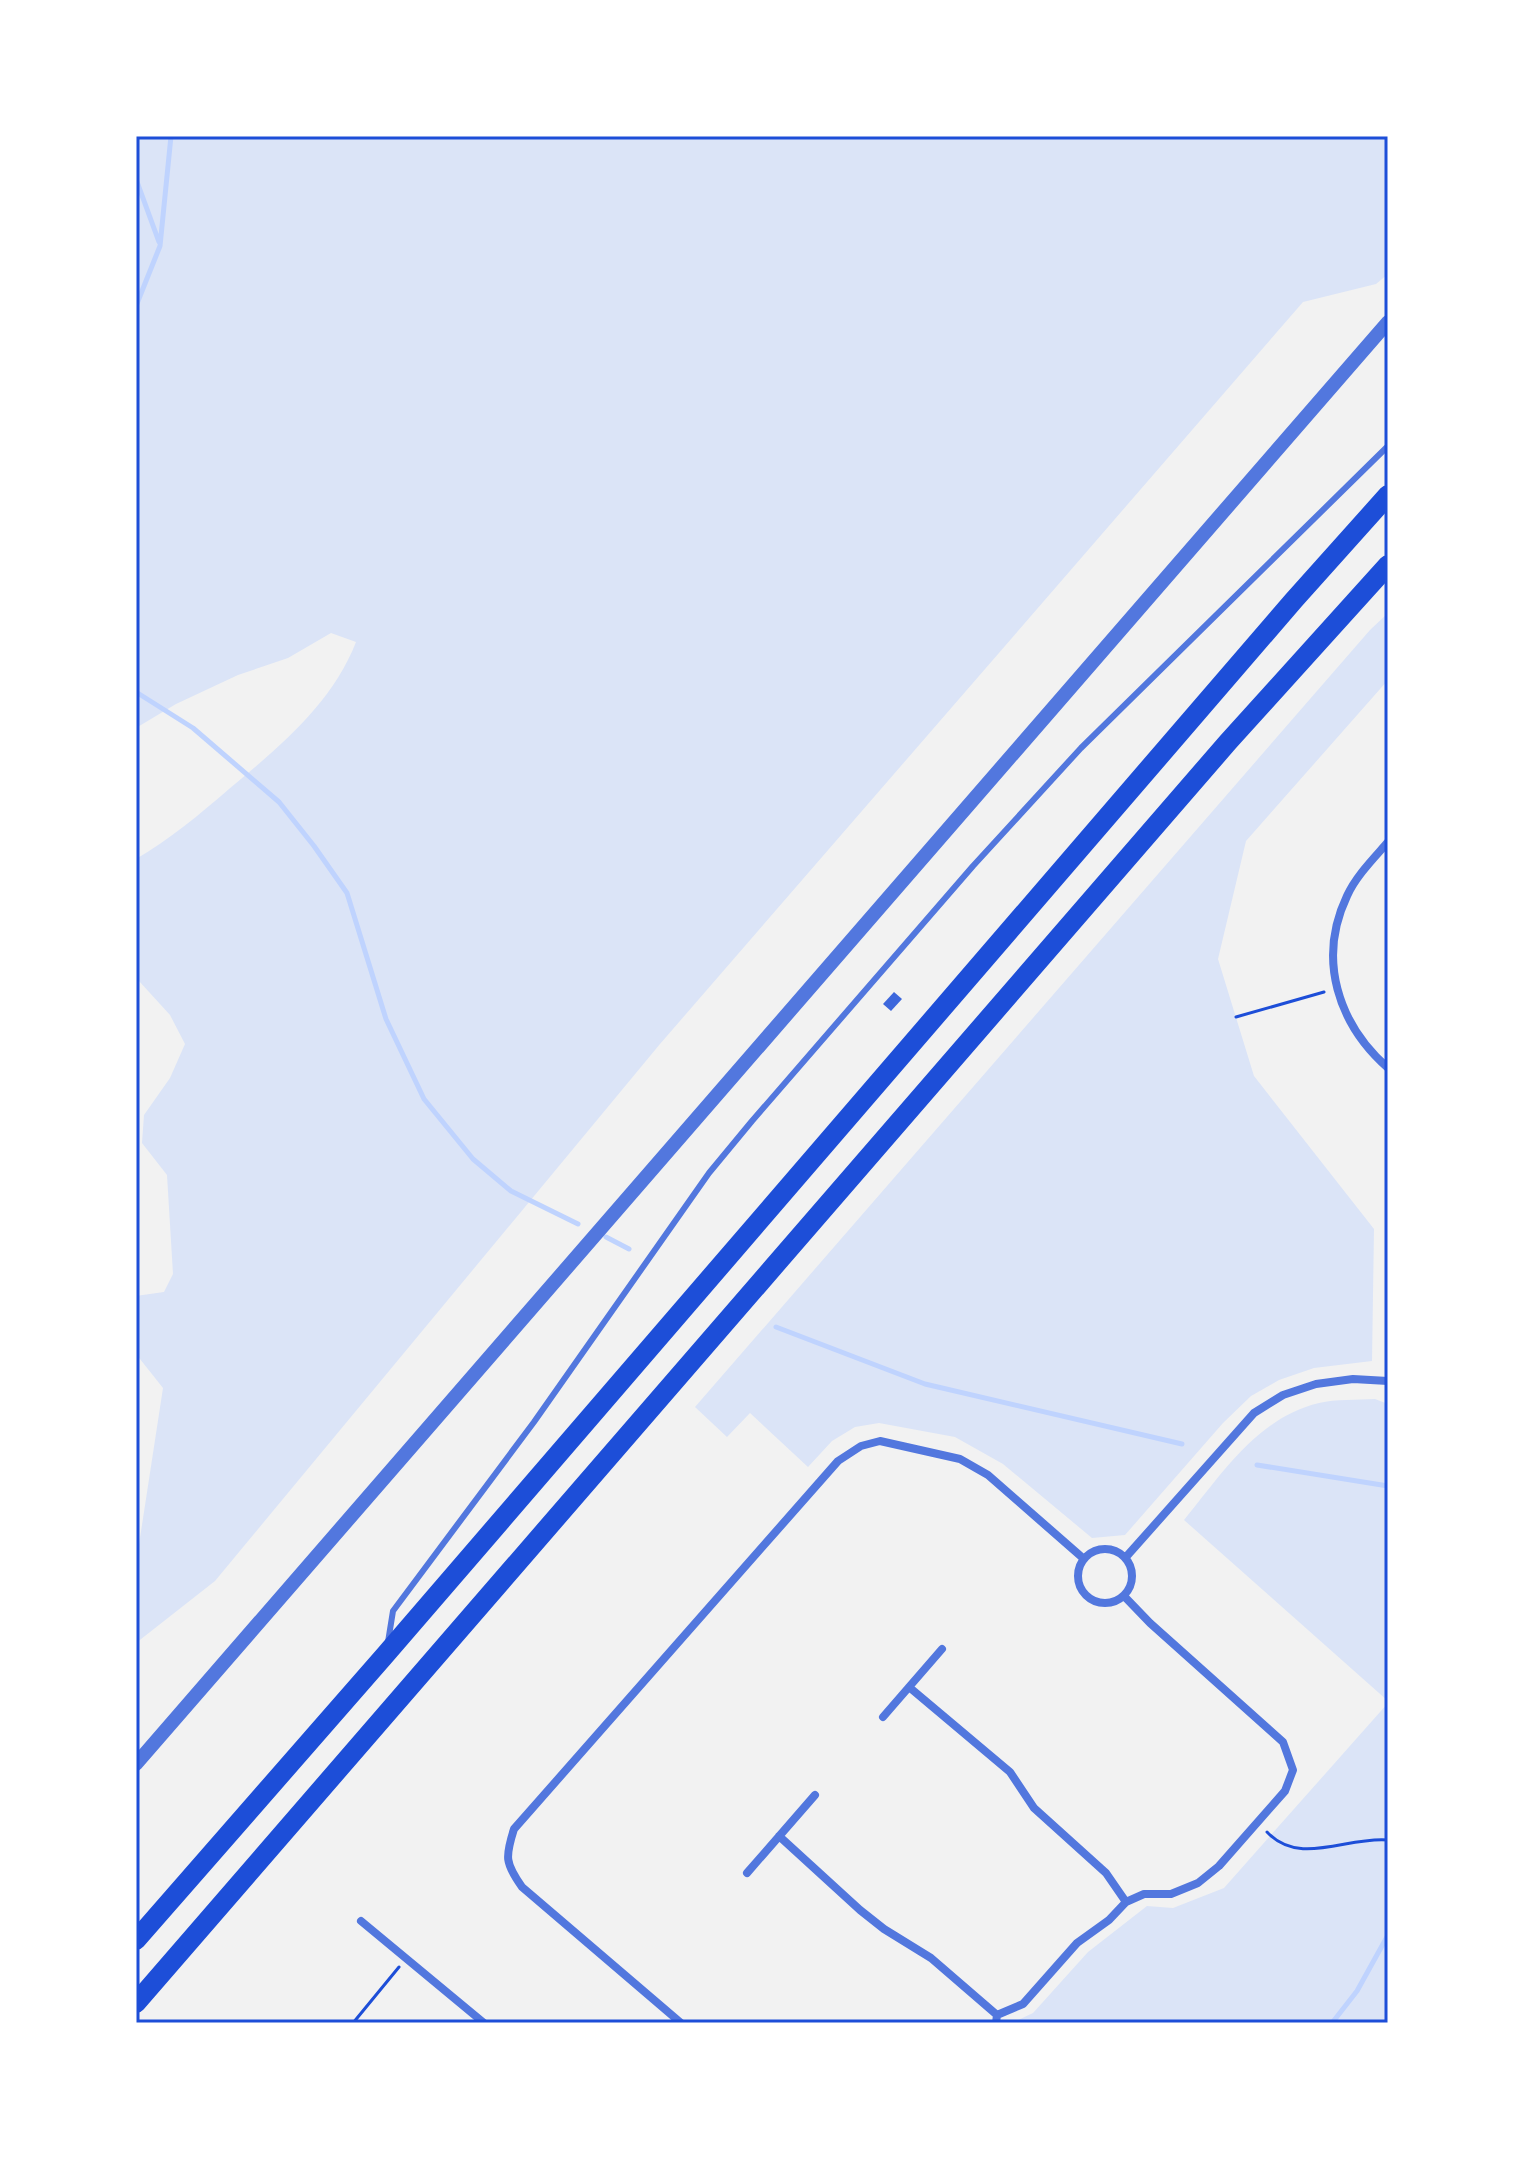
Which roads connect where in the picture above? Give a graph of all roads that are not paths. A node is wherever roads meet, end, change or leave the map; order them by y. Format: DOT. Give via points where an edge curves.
graph roads {
  1 [pos="1388,322"];
  2 [pos="1388,446"];
  3 [pos="1388,495"];
  4 [pos="1388,565"];
  5 [pos="1388,842"];
  6 [pos="1388,1068"];
  7 [pos="1388,1381"];
  8 [pos="1126,1557"];
  9 [pos="1084,1559"];
  10 [pos="1124,1596"];
  11 [pos="942,1649"];
  12 [pos="386,1654"];
  13 [pos="909,1687"];
  14 [pos="883,1717"];
  15 [pos="136,1764"];
  16 [pos="815,1795"];
  17 [pos="779,1836"];
  18 [pos="747,1873"];
  19 [pos="1126,1902"];
  20 [pos="361,1921"];
  21 [pos="136,1940"];
  22 [pos="136,2003"];
  23 [pos="997,2019"];
  24 [pos="484,2023"];
  25 [pos="681,2023"];
  1 -- 15 [label="street"];
  2 -- 12 [label="lane" via="1049,782 718,1162 543,1411 393,1611"];
  3 -- 12 [label="highway"];
  4 -- 22 [label="highway" via="1228,742"];
  5 -- 6 [label="street" via="1347,895 1334,954 1335,988 1344,1012 1368,1051"];
  7 -- 8 [label="street" via="1316,1384 1283,1395 1254,1413"];
  8 -- 9 [label="street" via="1105,1548"];
  8 -- 10 [label="street" via="1133,1577"];
  9 -- 10 [label="street" via="1078,1578 1087,1596 1105,1603"];
  9 -- 25 [label="street" via="988,1475 960,1459 880,1441 861,1446 838,1461 514,1829 506,1853 522,1887"];
  10 -- 19 [label="street" via="1283,1742 1293,1770 1285,1791 1198,1883"];
  11 -- 13 [label="street"];
  12 -- 21 [label="highway"];
  13 -- 14 [label="street"];
  13 -- 19 [label="street" via="1010,1772 1034,1808 1106,1873"];
  16 -- 17 [label="street"];
  17 -- 18 [label="street"];
  17 -- 23 [label="street" via="860,1910 931,1958"];
  19 -- 23 [label="street" via="1077,1943 1023,2004"];
  20 -- 24 [label="street"];
}
